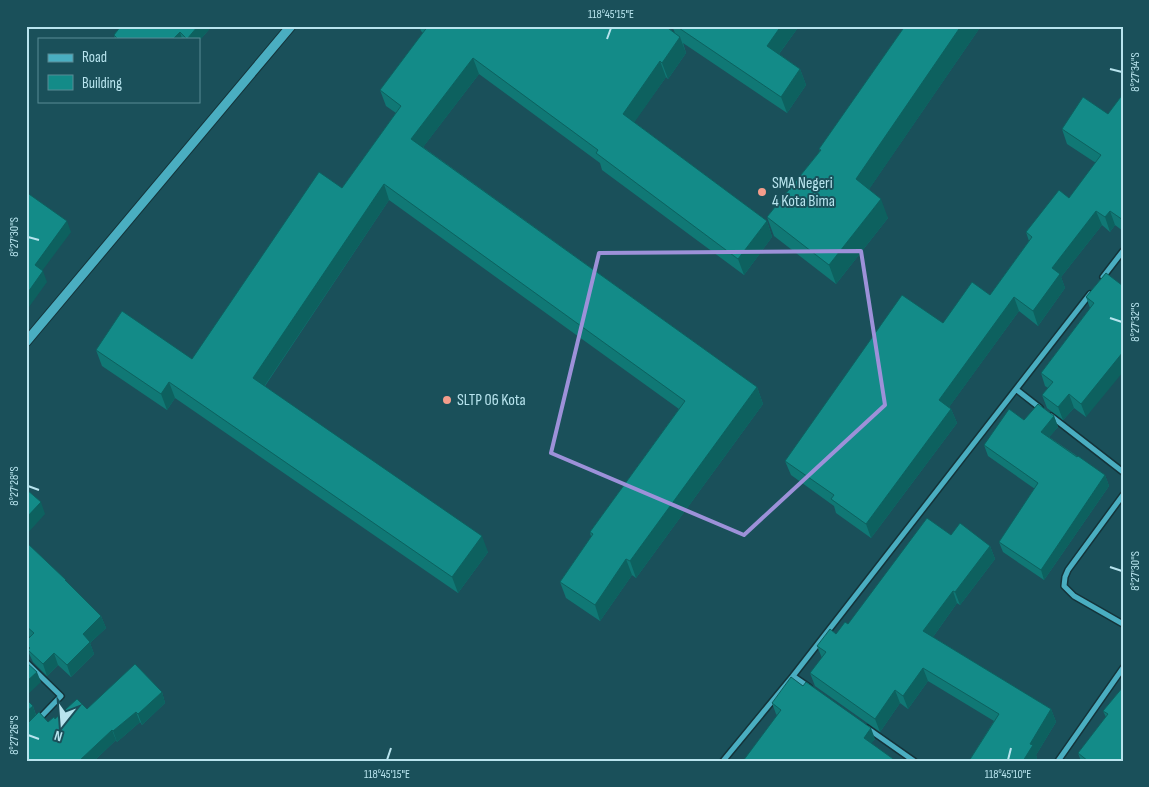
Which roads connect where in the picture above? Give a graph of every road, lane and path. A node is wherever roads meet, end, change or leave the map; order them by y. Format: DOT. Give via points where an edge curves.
graph roads {
  1 [pos="291,26"];
  2 [pos="1123,251"];
  3 [pos="1099,282"];
  4 [pos="1093,290"];
  5 [pos="26,342"];
  6 [pos="1017,390"];
  7 [pos="1123,472"];
  8 [pos="1123,495"];
  9 [pos="1123,624"];
  10 [pos="26,662"];
  11 [pos="1123,668"];
  12 [pos="793,676"];
  13 [pos="818,693"];
  14 [pos="32,726"];
  15 [pos="866,727"];
  16 [pos="723,761"];
  17 [pos="914,761"];
  18 [pos="1058,761"];
  1 -- 5 [label="street"];
  2 -- 3 [label="street"];
  4 -- 6 [label="street"];
  6 -- 7 [label="street"];
  6 -- 12 [label="street"];
  8 -- 9 [label="street" via="1068,570 1064,586 1074,596"];
  10 -- 14 [label="street" via="61,696"];
  11 -- 18 [label="street"];
  12 -- 13 [label="street"];
  12 -- 16 [label="street"];
  15 -- 17 [label="street"];
}
